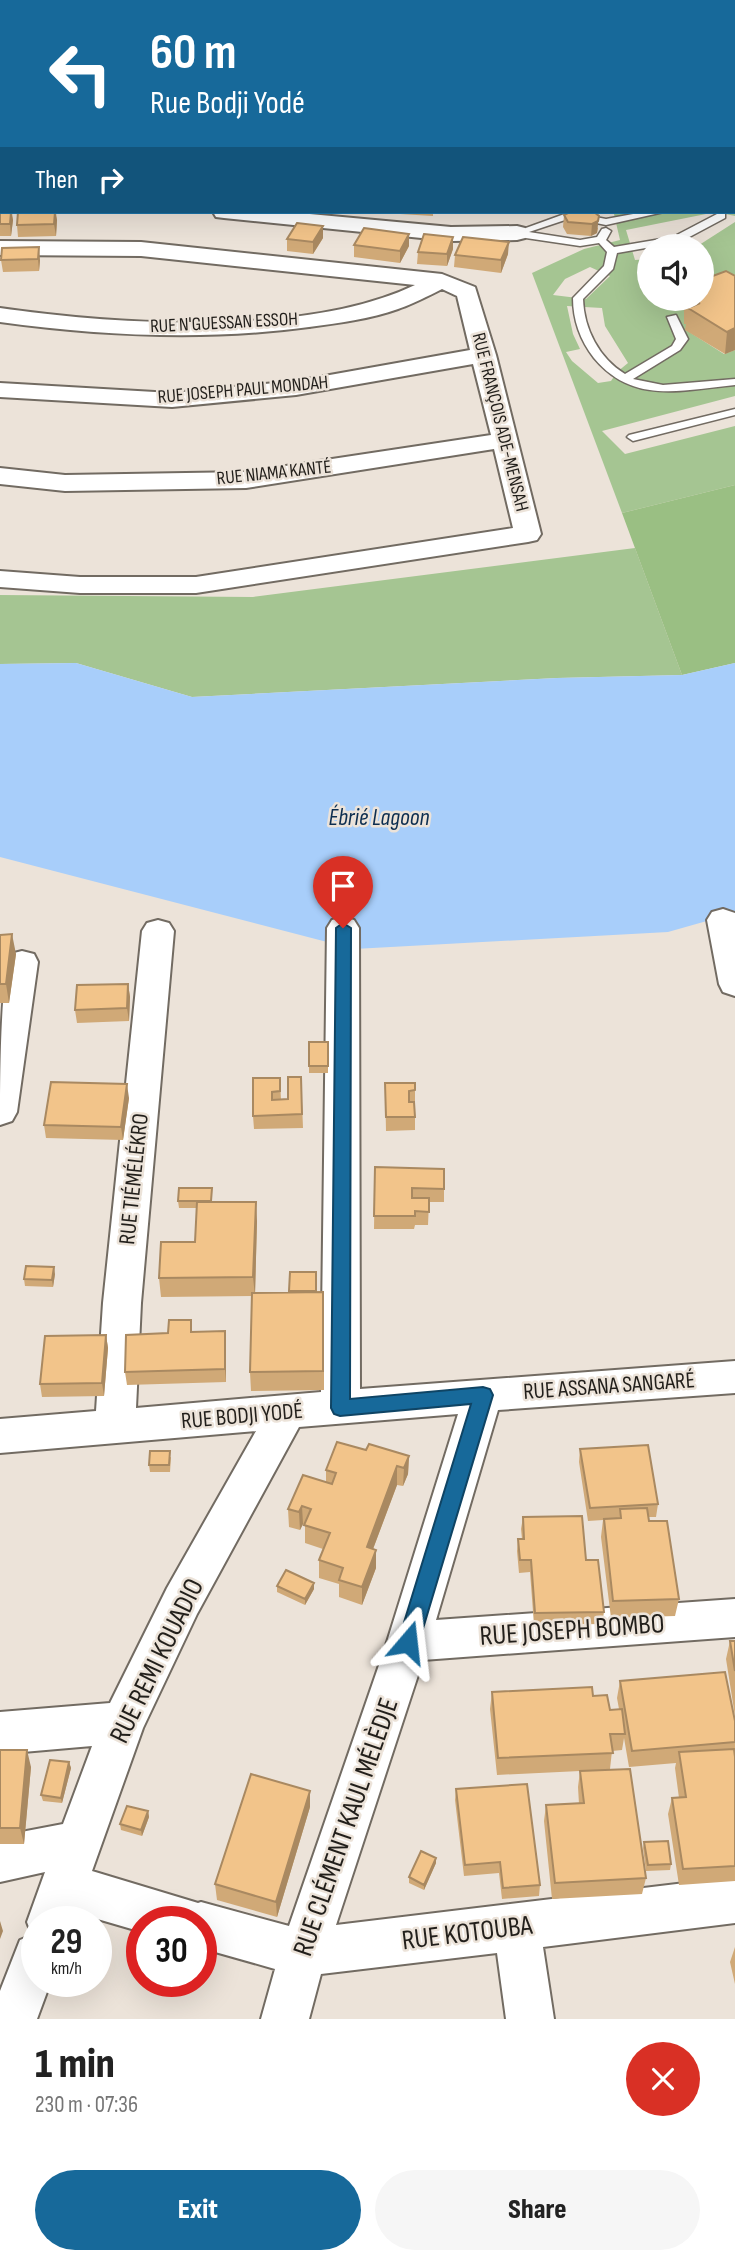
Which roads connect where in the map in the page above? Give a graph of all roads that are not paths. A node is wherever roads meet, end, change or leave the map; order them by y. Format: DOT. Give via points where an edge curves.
graph roads {
  1 [pos="244,214"];
  2 [pos="648,214"];
  3 [pos="721,216"];
  4 [pos="606,222"];
  5 [pos="517,233"];
  6 [pos="601,240"];
  7 [pos="0,248"];
  8 [pos="612,250"];
  9 [pos="442,281"];
  10 [pos="0,315"];
  11 [pos="672,317"];
  12 [pos="484,355"];
  13 [pos="627,378"];
  14 [pos="735,382"];
  15 [pos="0,390"];
  16 [pos="735,412"];
  17 [pos="633,437"];
  18 [pos="504,440"];
  19 [pos="0,476"];
  20 [pos="0,579"];
  21 [pos="723,920"];
  22 [pos="343,928"];
  23 [pos="158,931"];
  24 [pos="22,962"];
  25 [pos="735,984"];
  26 [pos="0,1112"];
  27 [pos="735,1377"];
  28 [pos="483,1395"];
  29 [pos="340,1408"];
  30 [pos="288,1411"];
  31 [pos="115,1426"];
  32 [pos="0,1436"];
  33 [pos="735,1618"];
  34 [pos="408,1642"];
  35 [pos="123,1723"];
  36 [pos="0,1733"];
  37 [pos="79,1843"];
  38 [pos="0,1859"];
  39 [pos="735,1900"];
  40 [pos="57,1904"];
  41 [pos="126,1914"];
  42 [pos="517,1927"];
  43 [pos="217,1930"];
  44 [pos="303,1953"];
  45 [pos="21,1997"];
  46 [pos="13,2019"];
  47 [pos="285,2019"];
  48 [pos="530,2019"];
  1 -- 5 [label="street" via="451,234"];
  2 -- 4 [label="lane"];
  3 -- 8 [label="lane" via="676,240"];
  4 -- 5 [label="lane" via="570,215"];
  4 -- 6 [label="lane"];
  5 -- 6 [label="lane" via="580,243"];
  6 -- 8 [label="lane"];
  7 -- 9 [label="street, RUE FRANÇOIS ADE-MENSAH" via="141,249"];
  8 -- 13 [label="lane" via="609,267 578,298 577,311 589,342"];
  9 -- 10 [label="street, RUE N'GUESSAN ESSOH" via="383,306 318,319 245,325 108,327"];
  9 -- 12 [label="street, RUE FRANÇOIS ADE-MENSAH" via="467,292"];
  11 -- 13 [label="lane" via="682,339 676,348"];
  12 -- 15 [label="street, RUE JOSEPH PAUL MONDAH" via="296,388 172,400"];
  12 -- 18 [label="street, RUE FRANÇOIS ADE-MENSAH"];
  13 -- 14 [label="lane" via="659,388"];
  16 -- 17 [label="lane"];
  18 -- 19 [label="street, RUE NIAMA KANTÉ" via="246,480 65,483"];
  18 -- 20 [label="street, RUE FRANÇOIS ADE-MENSAH" via="528,534 196,585 80,585"];
  21 -- 25 [label="street"];
  22 -- 29 [label="street"];
  23 -- 31 [label="street, RUE TIÉMÉLÉKRO" via="122,1303"];
  24 -- 26 [label="street"];
  27 -- 28 [label="street, RUE ASSANA SANGARÉ"];
  28 -- 29 [label="street, RUE BODJI YODÉ"];
  28 -- 34 [label="street, RUE CLÉMENT KAUL MÉLÈDJE"];
  29 -- 30 [label="street, RUE BODJI YODÉ"];
  30 -- 31 [label="street, RUE BODJI YODÉ"];
  30 -- 35 [label="street, RUE REMI KOUADIO" via="182,1601"];
  31 -- 32 [label="street, RUE BODJI YODÉ"];
  33 -- 34 [label="street, RUE JOSEPH BOMBO"];
  34 -- 44 [label="street, RUE CLÉMENT KAUL MÉLÈDJE"];
  35 -- 36 [label="street"];
  35 -- 37 [label="street, RUE REMI KOUADIO"];
  37 -- 38 [label="street"];
  37 -- 40 [label="street, RUE REMI KOUADIO"];
  39 -- 42 [label="street, RUE KOTOUBA"];
  40 -- 41 [label="street"];
  42 -- 44 [label="street, RUE KOTOUBA"];
  42 -- 48 [label="street"];
  43 -- 44 [label="street, RUE KOTOUBA"];
  44 -- 47 [label="street, RUE CLÉMENT KAUL MÉLÈDJE"];
  45 -- 46 [label="street"];
}
